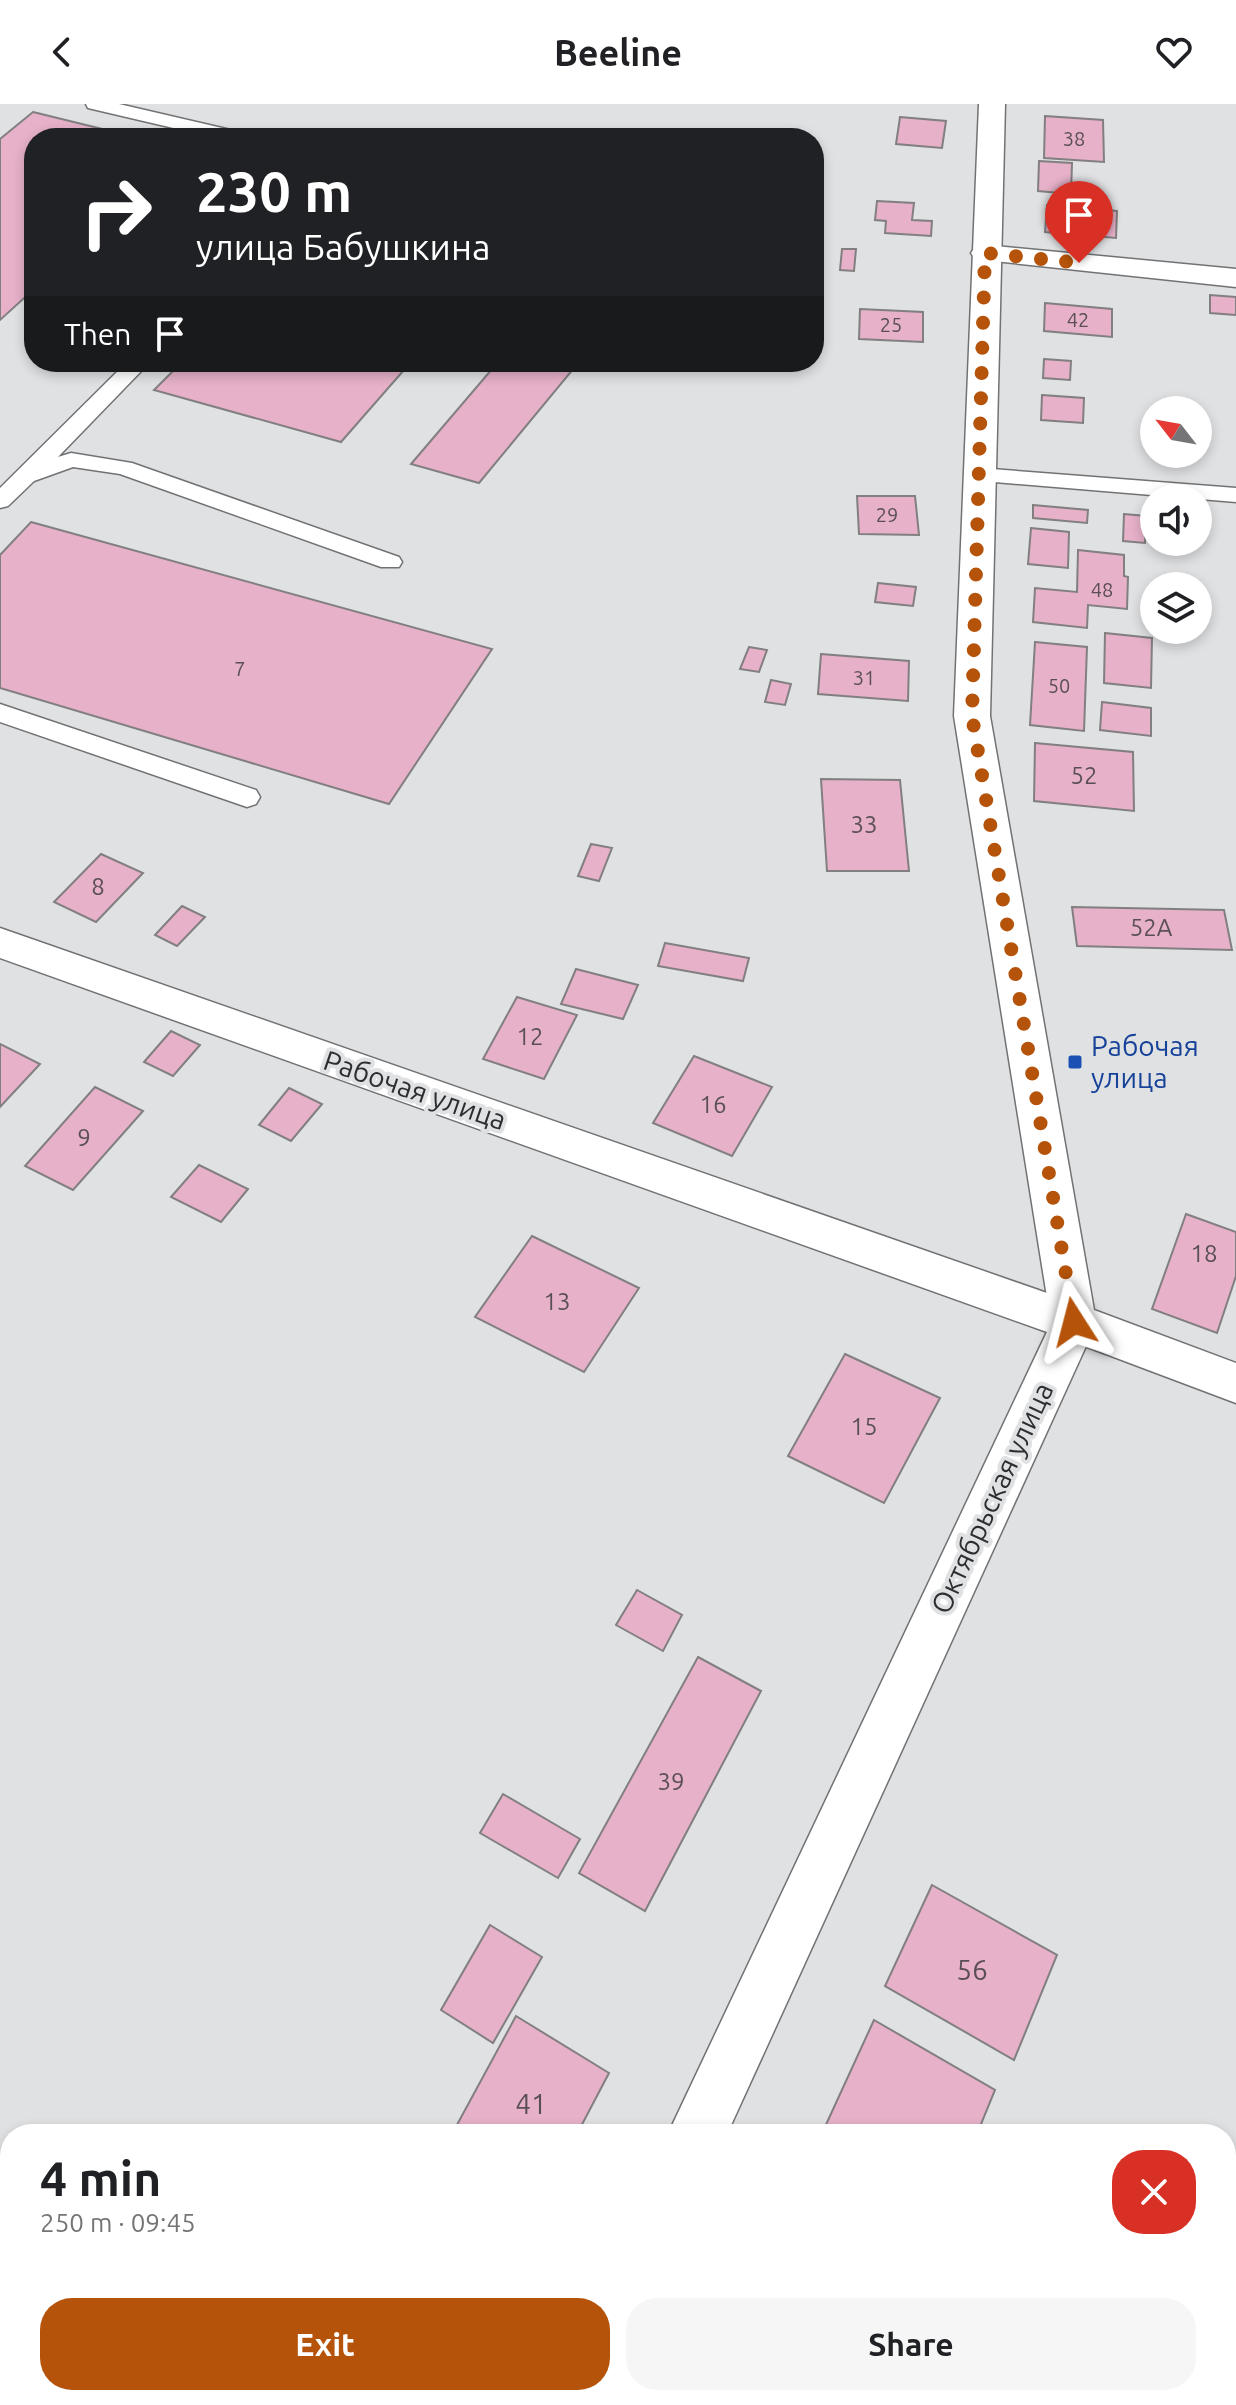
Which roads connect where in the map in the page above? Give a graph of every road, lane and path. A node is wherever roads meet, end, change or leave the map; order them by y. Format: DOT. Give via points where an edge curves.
graph roads {
  1 [pos="95,104"];
  2 [pos="992,104"];
  3 [pos="198,128"];
  4 [pos="985,253"];
  5 [pos="1236,278"];
  6 [pos="129,372"];
  7 [pos="978,475"];
  8 [pos="26,476"];
  9 [pos="1236,495"];
  10 [pos="0,501"];
  11 [pos="390,562"];
  12 [pos="0,713"];
  13 [pos="247,797"];
  14 [pos="0,943"];
  15 [pos="1074,1322"];
  16 [pos="1236,1383"];
  17 [pos="702,2124"];
  1 -- 3 [label="lane"];
  2 -- 4 [label="street"];
  4 -- 5 [label="street"];
  4 -- 7 [label="street"];
  6 -- 8 [label="lane"];
  7 -- 9 [label="lane"];
  7 -- 15 [label="street" via="972,716"];
  8 -- 10 [label="lane"];
  8 -- 11 [label="lane" via="71,460 124,468"];
  12 -- 13 [label="lane"];
  14 -- 15 [label="street, Рабочая улица"];
  15 -- 16 [label="street, Рабочая улица"];
  15 -- 17 [label="street, Октябрьская улица"];
}
